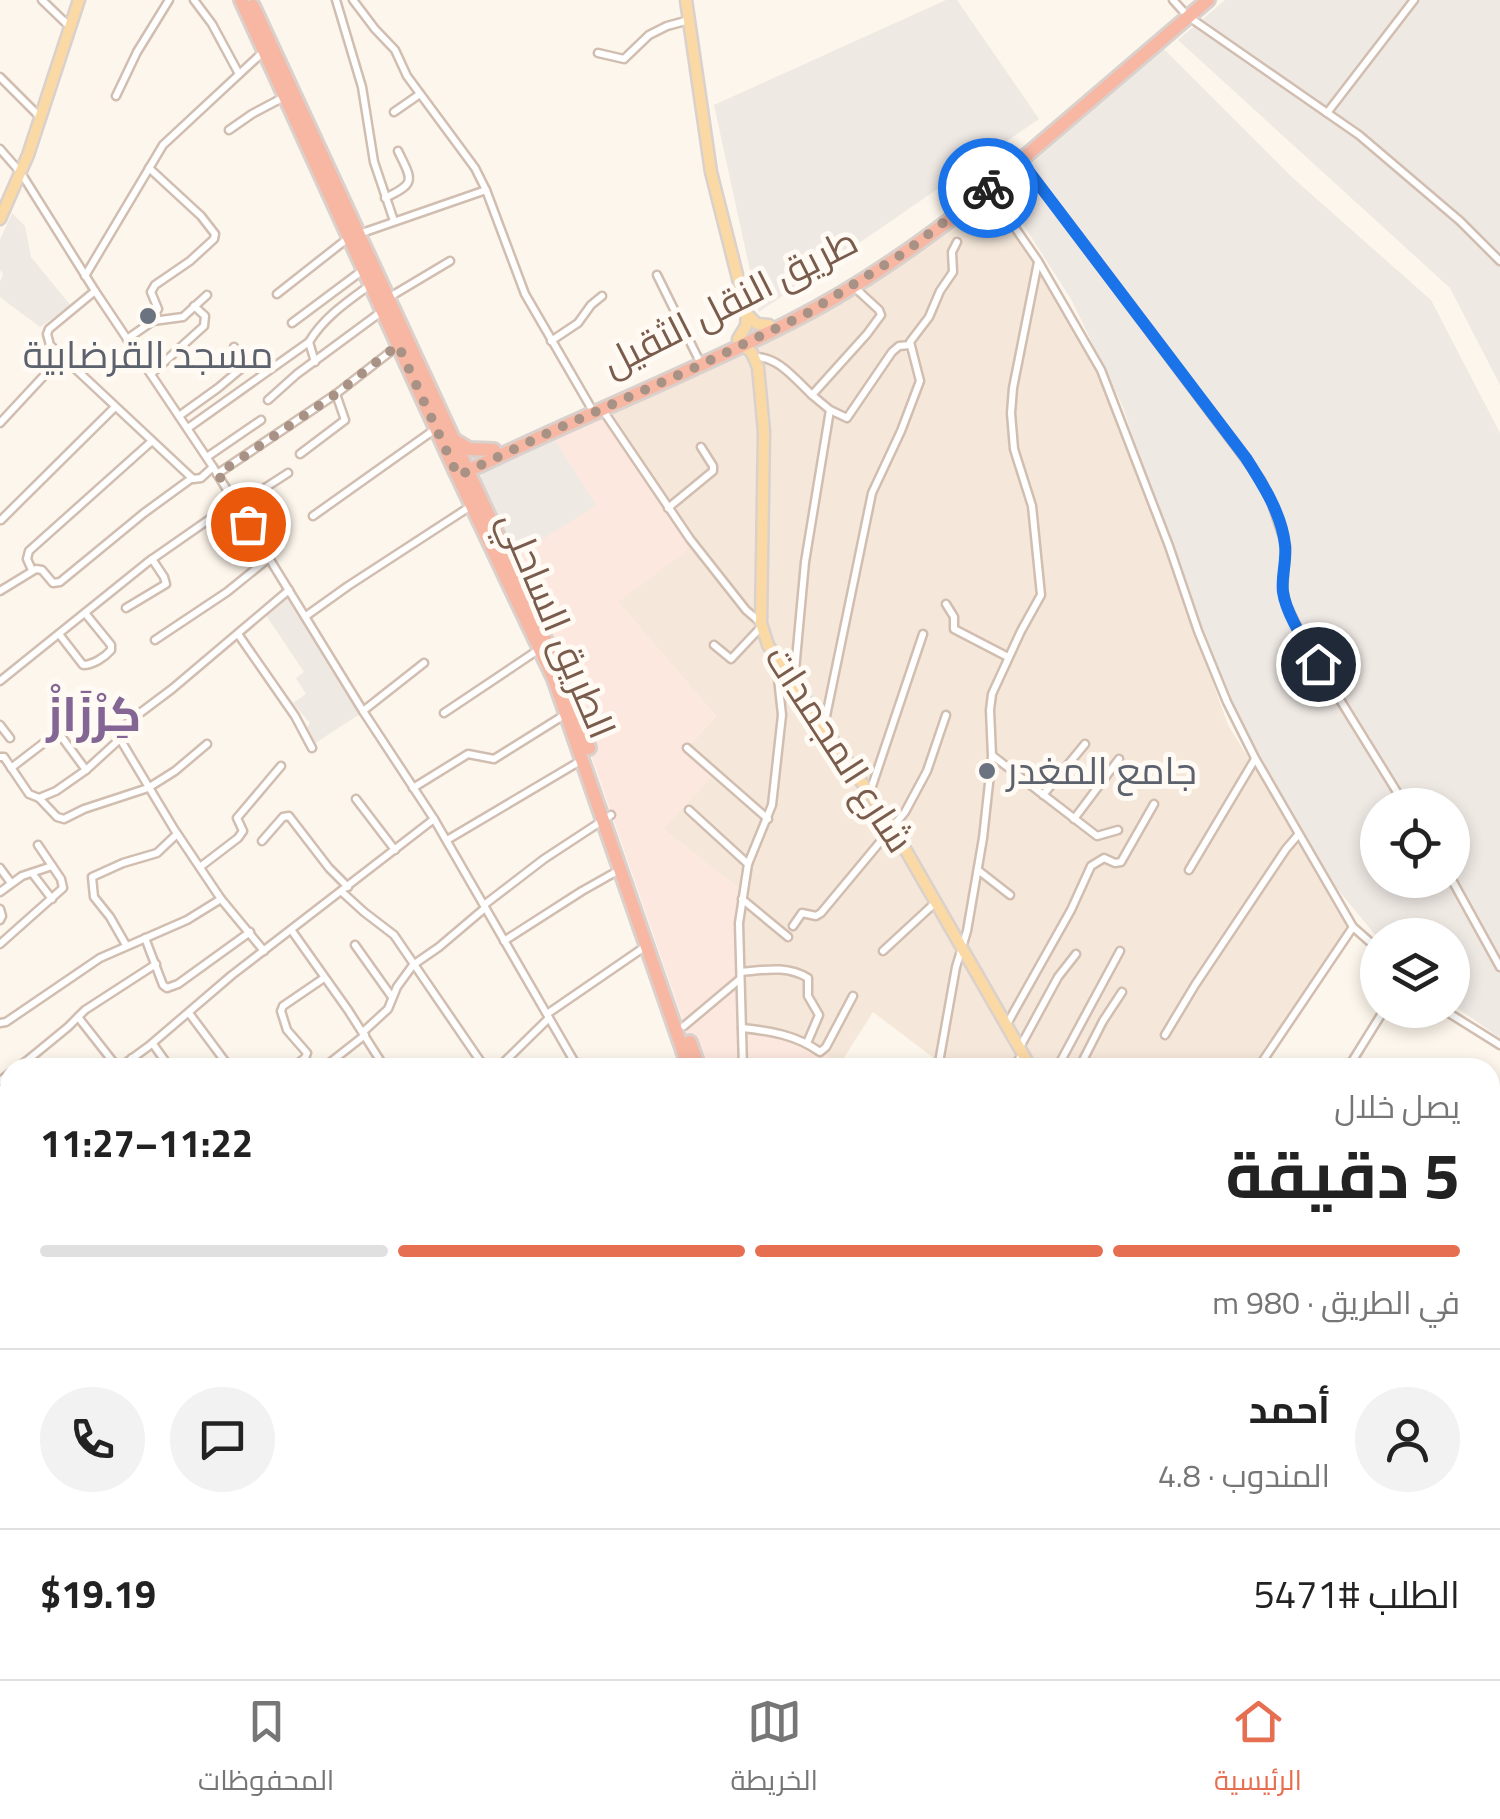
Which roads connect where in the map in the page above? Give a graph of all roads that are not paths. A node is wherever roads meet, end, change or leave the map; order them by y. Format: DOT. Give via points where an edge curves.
graph roads {
  1 [pos="42,0"];
  2 [pos="79,0"];
  3 [pos="169,0"];
  4 [pos="194,0"];
  5 [pos="241,0"];
  6 [pos="250,0"];
  7 [pos="336,0"];
  8 [pos="353,0"];
  9 [pos="686,0"];
  10 [pos="1196,0"];
  11 [pos="1208,0"];
  12 [pos="1414,0"];
  13 [pos="1181,9"];
  14 [pos="688,20"];
  15 [pos="69,26"];
  16 [pos="264,51"];
  17 [pos="598,53"];
  18 [pos="1126,65"];
  19 [pos="239,74"];
  20 [pos="0,77"];
  21 [pos="420,94"];
  22 [pos="116,96"];
  23 [pos="285,97"];
  24 [pos="394,112"];
  25 [pos="1327,113"];
  26 [pos="40,118"];
  27 [pos="229,130"];
  28 [pos="0,149"];
  29 [pos="398,151"];
  30 [pos="1021,161"];
  31 [pos="149,168"];
  32 [pos="21,174"];
  33 [pos="0,184"];
  34 [pos="988,188"];
  35 [pos="486,190"];
  36 [pos="12,194"];
  37 [pos="385,198"];
  38 [pos="0,219"];
  39 [pos="394,221"];
  40 [pos="354,235"];
  41 [pos="957,242"];
  42 [pos="1038,261"];
  43 [pos="1500,261"];
  44 [pos="450,262"];
  45 [pos="364,268"];
  46 [pos="656,274"];
  47 [pos="85,276"];
  48 [pos="371,284"];
  49 [pos="853,286"];
  50 [pos="95,291"];
  51 [pos="278,294"];
  52 [pos="207,295"];
  53 [pos="602,296"];
  54 [pos="385,305"];
  55 [pos="194,306"];
  56 [pos="748,314"];
  57 [pos="148,324"];
  58 [pos="292,324"];
  59 [pos="768,325"];
  60 [pos="128,339"];
  61 [pos="309,342"];
  62 [pos="551,342"];
  63 [pos="740,342"];
  64 [pos="910,344"];
  65 [pos="398,345"];
  66 [pos="234,347"];
  67 [pos="754,357"];
  68 [pos="698,358"];
  69 [pos="314,362"];
  70 [pos="52,366"];
  71 [pos="151,374"];
  72 [pos="336,394"];
  73 [pos="812,395"];
  74 [pos="268,400"];
  75 [pos="596,407"];
  76 [pos="117,408"];
  77 [pos="830,410"];
  78 [pos="179,416"];
  79 [pos="261,420"];
  80 [pos="0,422"];
  81 [pos="188,428"];
  82 [pos="436,428"];
  83 [pos="451,437"];
  84 [pos="152,440"];
  85 [pos="701,446"];
  86 [pos="300,454"];
  87 [pos="494,454"];
  88 [pos="207,457"];
  89 [pos="216,470"];
  90 [pos="461,470"];
  91 [pos="288,473"];
  92 [pos="192,478"];
  93 [pos="27,502"];
  94 [pos="236,504"];
  95 [pos="478,504"];
  96 [pos="668,508"];
  97 [pos="313,516"];
  98 [pos="1,520"];
  99 [pos="269,558"];
  100 [pos="152,559"];
  101 [pos="32,570"];
  102 [pos="290,590"];
  103 [pos="0,591"];
  104 [pos="946,604"];
  105 [pos="126,608"];
  106 [pos="85,613"];
  107 [pos="306,616"];
  108 [pos="762,624"];
  109 [pos="59,634"];
  110 [pos="238,634"];
  111 [pos="923,634"];
  112 [pos="155,640"];
  113 [pos="714,645"];
  114 [pos="540,649"];
  115 [pos="1008,657"];
  116 [pos="776,659"];
  117 [pos="424,663"];
  118 [pos="0,681"];
  119 [pos="794,684"];
  120 [pos="364,711"];
  121 [pos="444,712"];
  122 [pos="567,714"];
  123 [pos="946,716"];
  124 [pos="71,722"];
  125 [pos="0,725"];
  126 [pos="824,727"];
  127 [pos="58,732"];
  128 [pos="10,738"];
  129 [pos="120,738"];
  130 [pos="207,744"];
  131 [pos="1085,744"];
  132 [pos="312,748"];
  133 [pos="687,748"];
  134 [pos="992,756"];
  135 [pos="0,757"];
  136 [pos="1255,758"];
  137 [pos="1119,759"];
  138 [pos="584,760"];
  139 [pos="281,766"];
  140 [pos="11,768"];
  141 [pos="86,770"];
  142 [pos="148,788"];
  143 [pos="414,788"];
  144 [pos="1395,788"];
  145 [pos="870,792"];
  146 [pos="1043,795"];
  147 [pos="39,798"];
  148 [pos="356,799"];
  149 [pos="1154,804"];
  150 [pos="689,810"];
  151 [pos="608,818"];
  152 [pos="434,819"];
  153 [pos="768,819"];
  154 [pos="1074,819"];
  155 [pos="893,828"];
  156 [pos="1118,830"];
  157 [pos="177,834"];
  158 [pos="1298,835"];
  159 [pos="447,840"];
  160 [pos="262,842"];
  161 [pos="38,845"];
  162 [pos="395,850"];
  163 [pos="748,864"];
  164 [pos="52,866"];
  165 [pos="200,867"];
  166 [pos="0,868"];
  167 [pos="621,868"];
  168 [pos="978,870"];
  169 [pos="1189,870"];
  170 [pos="32,873"];
  171 [pos="12,884"];
  172 [pos="345,889"];
  173 [pos="0,892"];
  174 [pos="1010,895"];
  175 [pos="1462,898"];
  176 [pos="52,899"];
  177 [pos="221,899"];
  178 [pos="742,899"];
  179 [pos="936,902"];
  180 [pos="484,906"];
  181 [pos="0,910"];
  182 [pos="0,920"];
  183 [pos="793,926"];
  184 [pos="1352,928"];
  185 [pos="292,931"];
  186 [pos="250,932"];
  187 [pos="1360,935"];
  188 [pos="788,937"];
  189 [pos="145,938"];
  190 [pos="504,940"];
  191 [pos="0,944"];
  192 [pos="126,945"];
  193 [pos="355,945"];
  194 [pos="647,946"];
  195 [pos="962,947"];
  196 [pos="264,951"];
  197 [pos="883,951"];
  198 [pos="1120,951"];
  199 [pos="1076,954"];
  200 [pos="156,964"];
  201 [pos="414,965"];
  202 [pos="1500,967"];
  203 [pos="740,975"];
  204 [pos="324,978"];
  205 [pos="1122,992"];
  206 [pos="853,996"];
  207 [pos="393,998"];
  208 [pos="188,1012"];
  209 [pos="548,1016"];
  210 [pos="78,1017"];
  211 [pos="0,1023"];
  212 [pos="1007,1025"];
  213 [pos="684,1026"];
  214 [pos="1470,1026"];
  215 [pos="742,1028"];
  216 [pos="1373,1028"];
  217 [pos="364,1034"];
  218 [pos="1164,1035"];
  219 [pos="807,1043"];
  220 [pos="152,1044"];
  221 [pos="1500,1044"];
  222 [pos="1021,1050"];
  223 [pos="30,1058"];
  224 [pos="111,1058"];
  225 [pos="132,1058"];
  226 [pos="162,1058"];
  227 [pos="222,1058"];
  228 [pos="305,1058"];
  229 [pos="335,1058"];
  230 [pos="379,1058"];
  231 [pos="478,1058"];
  232 [pos="508,1058"];
  233 [pos="572,1058"];
  234 [pos="686,1058"];
  235 [pos="695,1058"];
  236 [pos="743,1058"];
  237 [pos="940,1058"];
  238 [pos="1018,1058"];
  239 [pos="1025,1058"];
  240 [pos="1062,1058"];
  241 [pos="1084,1058"];
  242 [pos="1265,1058"];
  243 [pos="1354,1058"];
  244 [pos="0,1194"];
  245 [pos="0,1222"];
  1 -- 15 [label="street"];
  2 -- 15 [label="main road"];
  3 -- 22 [label="street"];
  4 -- 19 [label="street"];
  5 -- 16 [label="highway, الطريق الساحلي"];
  6 -- 40 [label="highway, الطريق الساحلي"];
  7 -- 37 [label="street"];
  8 -- 21 [label="street" via="400,56"];
  9 -- 14 [label="main road"];
  10 -- 13 [label="highway, طريق النقل الثقيل"];
  11 -- 13 [label="highway, طريق النقل الثقيل"];
  12 -- 25 [label="street"];
  13 -- 18 [label="highway, طريق النقل الثقيل"];
  13 -- 25 [label="street"];
  14 -- 17 [label="street" via="649,35 624,58"];
  14 -- 56 [label="main road" via="713,181"];
  15 -- 26 [label="main road"];
  16 -- 19 [label="street"];
  16 -- 23 [label="highway, الطريق الساحلي"];
  18 -- 30 [label="highway, طريق النقل الثقيل"];
  18 -- 59 [label="highway, طريق النقل الثقيل" via="933,222"];
  19 -- 31 [label="street" via="168,138"];
  20 -- 26 [label="street"];
  21 -- 24 [label="street"];
  21 -- 35 [label="street"];
  23 -- 27 [label="street"];
  23 -- 40 [label="highway, الطريق الساحلي"];
  25 -- 43 [label="street"];
  26 -- 32 [label="main road"];
  28 -- 32 [label="street"];
  29 -- 37 [label="street" via="409,184"];
  30 -- 34 [label="highway, طريق النقل الثقيل"];
  30 -- 144 [label="street" via="1260,480 1286,546 1286,604"];
  31 -- 47 [label="street"];
  31 -- 57 [label="street" via="216,234 155,285 158,309"];
  32 -- 36 [label="main road"];
  32 -- 47 [label="street"];
  33 -- 36 [label="street"];
  34 -- 42 [label="street"];
  34 -- 49 [label="highway, طريق النقل الثقيل"];
  35 -- 39 [label="street"];
  35 -- 62 [label="street" via="525,294"];
  36 -- 38 [label="main road"];
  37 -- 39 [label="street"];
  39 -- 40 [label="street"];
  40 -- 45 [label="highway, الطريق الساحلي"];
  40 -- 51 [label="street"];
  40 -- 54 [label="highway, الطريق الساحلي"];
  41 -- 64 [label="street" via="953,272"];
  42 -- 115 [label="street" via="1012,423 1032,506 1042,590"];
  42 -- 136 [label="street" via="1101,370 1226,702"];
  44 -- 54 [label="street"];
  45 -- 48 [label="highway, الطريق الساحلي"];
  45 -- 58 [label="street"];
  46 -- 68 [label="street"];
  47 -- 50 [label="street"];
  48 -- 54 [label="highway, الطريق الساحلي"];
  48 -- 61 [label="street"];
  49 -- 63 [label="highway, طريق النقل الثقيل"];
  49 -- 73 [label="street" via="881,316"];
  50 -- 60 [label="street"];
  50 -- 76 [label="street" via="54,324 47,338"];
  52 -- 55 [label="street"];
  53 -- 62 [label="street"];
  54 -- 65 [label="highway, الطريق الساحلي"];
  54 -- 69 [label="street"];
  54 -- 83 [label="highway, الطريق الساحلي"];
  55 -- 57 [label="street" via="183,317"];
  55 -- 71 [label="street" via="205,316 204,326"];
  56 -- 59 [label="main road"];
  56 -- 63 [label="main road"];
  57 -- 60 [label="street"];
  59 -- 63 [label="highway, طريق النقل الثقيل"];
  60 -- 71 [label="street"];
  61 -- 69 [label="street"];
  61 -- 81 [label="street"];
  62 -- 75 [label="street"];
  63 -- 67 [label="main road"];
  63 -- 68 [label="highway, طريق النقل الثقيل"];
  63 -- 75 [label="highway, طريق النقل الثقيل"];
  64 -- 77 [label="street" via="892,352 849,417"];
  64 -- 126 [label="street" via="920,380 872,493"];
  65 -- 72 [label="street"];
  65 -- 82 [label="highway, الطريق الساحلي"];
  66 -- 78 [label="street" via="243,366"];
  67 -- 73 [label="street" via="774,360"];
  67 -- 108 [label="main road, شارع المجمدات" via="764,432"];
  68 -- 75 [label="highway, طريق النقل الثقيل"];
  69 -- 74 [label="street"];
  70 -- 80 [label="street"];
  71 -- 78 [label="street"];
  72 -- 86 [label="street" via="344,420"];
  72 -- 89 [label="street"];
  73 -- 77 [label="street"];
  75 -- 87 [label="highway, طريق النقل الثقيل"];
  75 -- 96 [label="street"];
  76 -- 84 [label="street"];
  76 -- 93 [label="street"];
  76 -- 98 [label="street"];
  77 -- 119 [label="street"];
  78 -- 81 [label="street"];
  79 -- 88 [label="street"];
  81 -- 88 [label="street"];
  82 -- 90 [label="highway, الطريق الساحلي"];
  82 -- 97 [label="street"];
  83 -- 87 [label="highway"];
  83 -- 90 [label="highway, الطريق الساحلي"];
  84 -- 92 [label="street"];
  84 -- 101 [label="street" via="29,551"];
  85 -- 96 [label="street" via="713,471"];
  87 -- 90 [label="highway, طريق النقل الثقيل"];
  87 -- 95 [label="highway"];
  88 -- 89 [label="street"];
  89 -- 92 [label="street"];
  89 -- 94 [label="street"];
  90 -- 95 [label="highway, الطريق الساحلي"];
  91 -- 94 [label="street"];
  92 -- 101 [label="street" via="60,582"];
  94 -- 99 [label="street"];
  94 -- 100 [label="street"];
  95 -- 107 [label="street"];
  95 -- 114 [label="highway, الطريق الساحلي"];
  95 -- 151 [label="highway, الطريق الساحلي" via="569,694"];
  96 -- 108 [label="street"];
  99 -- 102 [label="street"];
  99 -- 112 [label="street"];
  100 -- 105 [label="street" via="166,584"];
  100 -- 106 [label="street"];
  101 -- 103 [label="street"];
  102 -- 107 [label="street"];
  102 -- 110 [label="street"];
  104 -- 115 [label="street" via="954,629"];
  106 -- 109 [label="street"];
  106 -- 109 [label="street" via="111,645 106,656 83,664"];
  107 -- 120 [label="street"];
  108 -- 113 [label="street" via="733,658"];
  108 -- 116 [label="main road, شارع المجمدات"];
  109 -- 118 [label="street"];
  110 -- 129 [label="street" via="132,719"];
  110 -- 132 [label="street"];
  111 -- 145 [label="street"];
  114 -- 121 [label="street"];
  114 -- 122 [label="highway, الطريق الساحلي"];
  115 -- 134 [label="street" via="991,702"];
  116 -- 119 [label="main road, شارع المجمدات"];
  116 -- 153 [label="street" via="782,715"];
  117 -- 120 [label="street"];
  119 -- 126 [label="main road, شارع المجمدات"];
  120 -- 143 [label="street"];
  122 -- 138 [label="highway, الطريق الساحلي"];
  122 -- 143 [label="street" via="494,759 468,754"];
  123 -- 155 [label="street" via="928,771"];
  124 -- 127 [label="street"];
  125 -- 128 [label="street"];
  126 -- 145 [label="main road, شارع المجمدات"];
  127 -- 140 [label="street"];
  127 -- 141 [label="street"];
  129 -- 141 [label="street"];
  129 -- 142 [label="street"];
  130 -- 142 [label="street"];
  131 -- 146 [label="street"];
  133 -- 153 [label="street"];
  134 -- 146 [label="street"];
  134 -- 168 [label="street"];
  135 -- 140 [label="street"];
  136 -- 158 [label="street"];
  136 -- 169 [label="street"];
  137 -- 154 [label="street"];
  138 -- 151 [label="highway, الطريق الساحلي"];
  138 -- 159 [label="street"];
  139 -- 165 [label="street" via="237,818 243,830 238,838"];
  140 -- 147 [label="street" via="28,794"];
  141 -- 147 [label="street"];
  142 -- 147 [label="street" via="64,818"];
  142 -- 157 [label="street"];
  143 -- 152 [label="street"];
  145 -- 155 [label="main road, شارع المجمدات"];
  146 -- 154 [label="street"];
  148 -- 162 [label="street"];
  149 -- 212 [label="street" via="1121,862 1104,858 1091,866"];
  150 -- 163 [label="street"];
  151 -- 167 [label="highway, الطريق الساحلي"];
  151 -- 180 [label="street"];
  151 -- 213 [label="highway, الطريق الساحلي"];
  152 -- 159 [label="street"];
  152 -- 162 [label="street"];
  153 -- 163 [label="street"];
  154 -- 156 [label="street" via="1097,836"];
  155 -- 179 [label="main road, شارع المجمدات"];
  155 -- 183 [label="street" via="821,913 802,914"];
  157 -- 165 [label="street"];
  157 -- 192 [label="street" via="157,853 92,877 94,897"];
  158 -- 184 [label="street"];
  158 -- 218 [label="street"];
  159 -- 180 [label="street"];
  160 -- 172 [label="street" via="289,816"];
  161 -- 164 [label="street"];
  162 -- 172 [label="street"];
  163 -- 178 [label="street"];
  164 -- 170 [label="street"];
  164 -- 176 [label="street" via="63,888"];
  165 -- 177 [label="street"];
  166 -- 171 [label="street"];
  167 -- 190 [label="street"];
  167 -- 194 [label="highway, الطريق الساحلي"];
  168 -- 174 [label="street"];
  168 -- 195 [label="street"];
  170 -- 171 [label="street"];
  170 -- 176 [label="street"];
  171 -- 173 [label="street"];
  172 -- 185 [label="street"];
  172 -- 201 [label="street" via="394,935"];
  175 -- 202 [label="street"];
  176 -- 191 [label="street"];
  177 -- 186 [label="street"];
  177 -- 189 [label="street"];
  178 -- 188 [label="street"];
  178 -- 203 [label="street"];
  179 -- 195 [label="main road, شارع المجمدات"];
  179 -- 197 [label="street"];
  180 -- 190 [label="street"];
  180 -- 201 [label="street"];
  181 -- 182 [label="street"];
  184 -- 187 [label="street"];
  184 -- 242 [label="street"];
  185 -- 196 [label="street"];
  185 -- 204 [label="street"];
  186 -- 196 [label="street"];
  186 -- 200 [label="street" via="172,987 163,985"];
  189 -- 192 [label="street"];
  189 -- 200 [label="street"];
  190 -- 209 [label="street"];
  192 -- 211 [label="street"];
  193 -- 207 [label="street"];
  194 -- 209 [label="street"];
  194 -- 234 [label="highway, الطريق الساحلي"];
  195 -- 212 [label="main road, شارع المجمدات"];
  195 -- 237 [label="street"];
  196 -- 208 [label="street"];
  198 -- 240 [label="street"];
  199 -- 222 [label="street"];
  200 -- 210 [label="street"];
  201 -- 207 [label="street"];
  201 -- 231 [label="street"];
  203 -- 213 [label="street"];
  203 -- 215 [label="street"];
  203 -- 219 [label="street" via="780,968 808,978 808,996 819,1014"];
  204 -- 217 [label="street"];
  204 -- 228 [label="street" via="280,1011"];
  205 -- 241 [label="street"];
  206 -- 219 [label="street" via="826,1047 820,1052"];
  207 -- 217 [label="street"];
  208 -- 220 [label="street"];
  208 -- 227 [label="street"];
  209 -- 232 [label="street"];
  209 -- 233 [label="street"];
  210 -- 223 [label="street"];
  210 -- 224 [label="street"];
  212 -- 222 [label="main road, شارع المجمدات"];
  213 -- 235 [label="highway, الطريق الساحلي"];
  214 -- 221 [label="street"];
  215 -- 219 [label="street"];
  215 -- 236 [label="street"];
  216 -- 243 [label="street"];
  217 -- 229 [label="street"];
  217 -- 230 [label="street"];
  220 -- 225 [label="street"];
  220 -- 226 [label="street"];
  222 -- 238 [label="street"];
  222 -- 239 [label="main road, شارع المجمدات"];
  244 -- 245 [label="street"];
}
